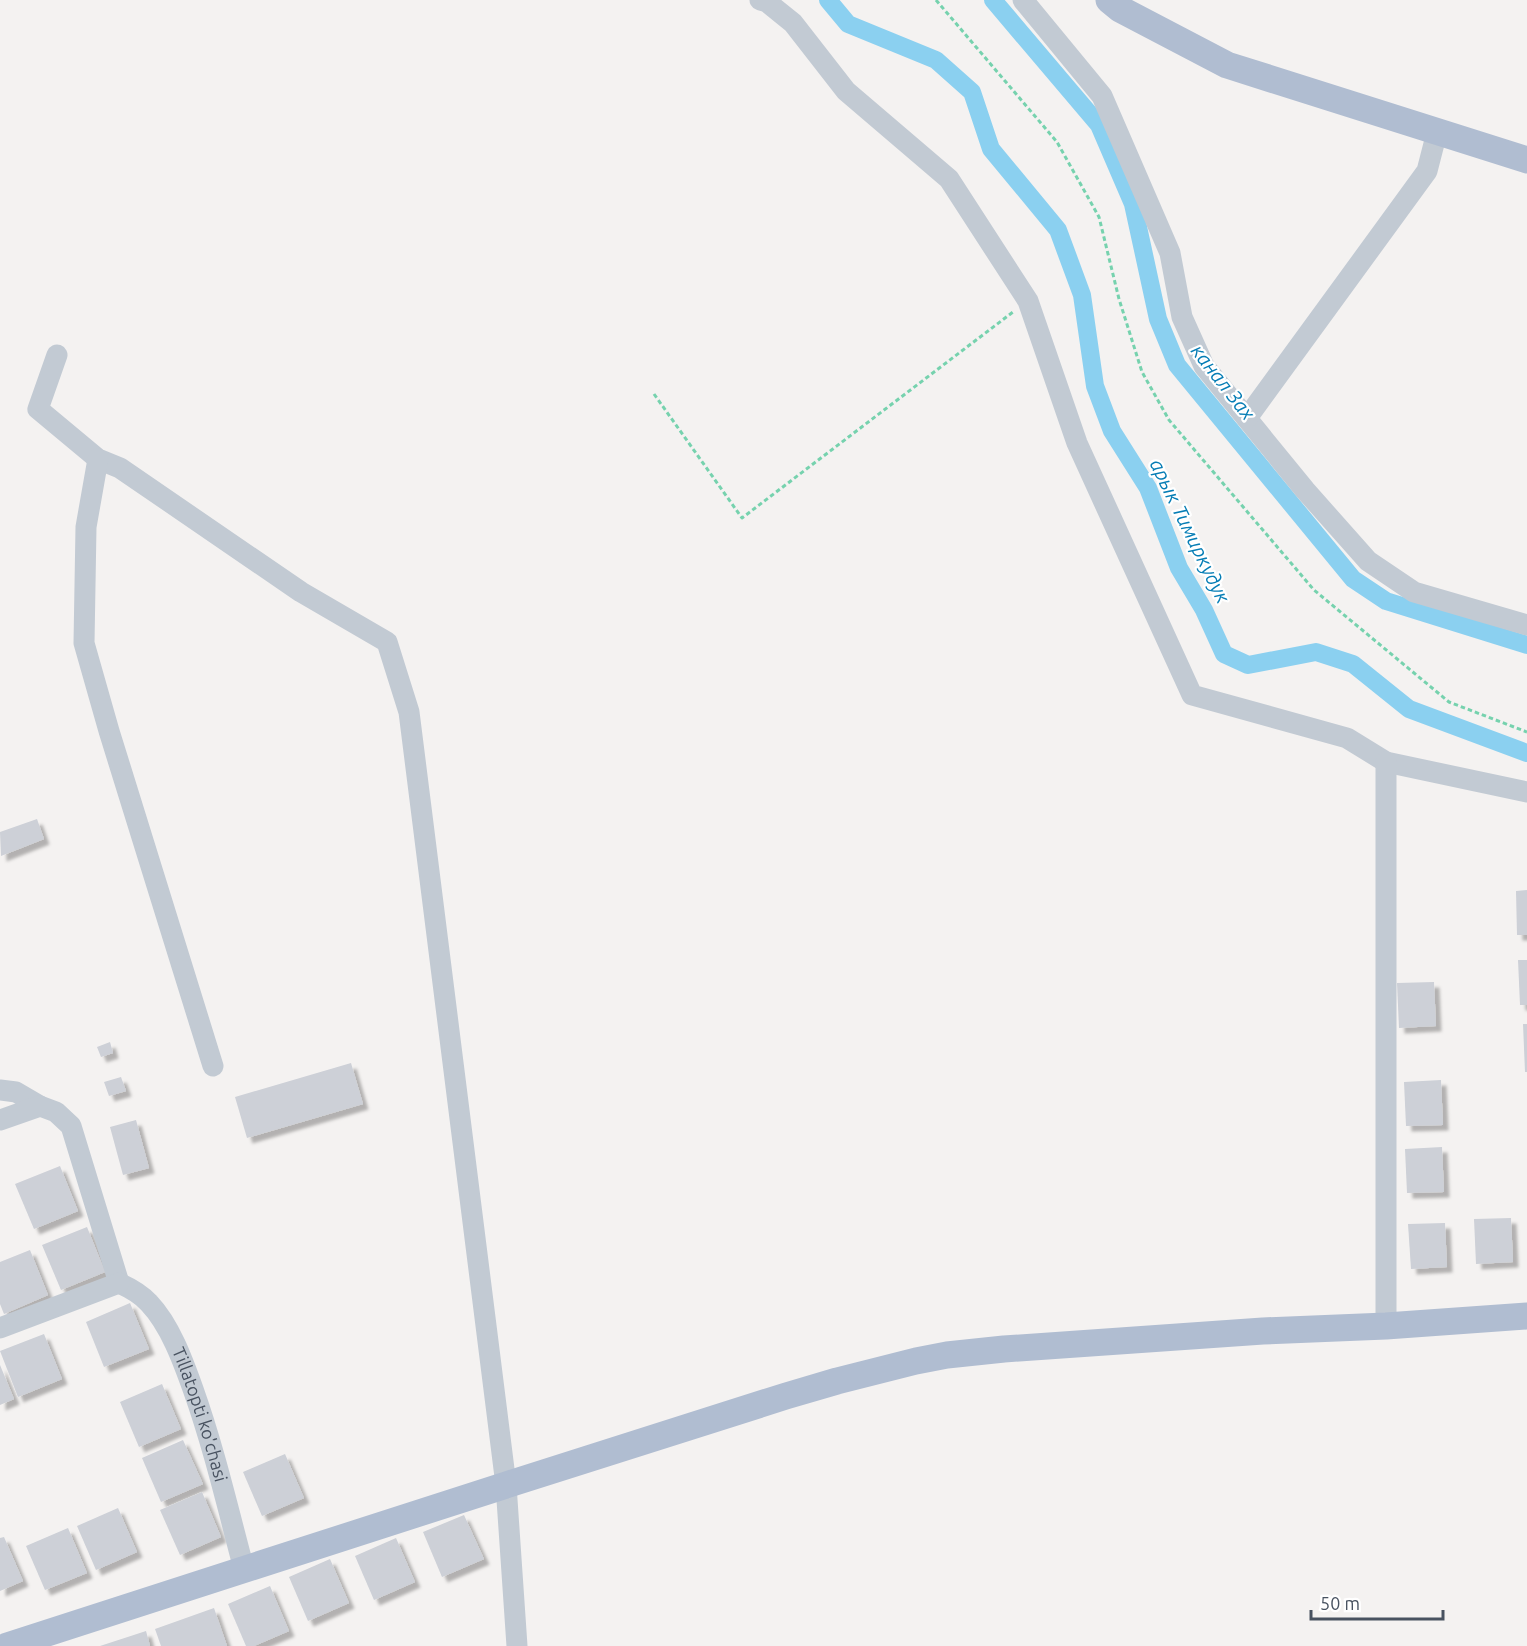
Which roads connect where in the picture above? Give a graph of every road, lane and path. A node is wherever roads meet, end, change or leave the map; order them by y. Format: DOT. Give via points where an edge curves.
graph roads {
  1 [pos="760,0"];
  2 [pos="1023,0"];
  3 [pos="1109,0"];
  4 [pos="1437,132"];
  5 [pos="1527,160"];
  6 [pos="1028,301"];
  7 [pos="57,355"];
  8 [pos="654,394"];
  9 [pos="1247,418"];
  10 [pos="98,459"];
  11 [pos="1527,625"];
  12 [pos="1386,762"];
  13 [pos="1527,792"];
  14 [pos="213,1066"];
  15 [pos="0,1090"];
  16 [pos="40,1106"];
  17 [pos="0,1120"];
  18 [pos="119,1283"];
  19 [pos="1527,1316"];
  20 [pos="1386,1326"];
  21 [pos="0,1328"];
  22 [pos="506,1485"];
  23 [pos="244,1569"];
  24 [pos="7,1646"];
  25 [pos="518,1646"];
  1 -- 6 [label="street" via="793,23 846,91 949,179"];
  2 -- 9 [label="street" via="1102,96 1170,253 1182,317 1204,366"];
  3 -- 4 [label="main road" via="1227,65"];
  4 -- 5 [label="main road"];
  4 -- 9 [label="street" via="1427,171"];
  6 -- 8 [label="path" via="742,519"];
  6 -- 12 [label="street" via="1077,443 1192,695 1347,738"];
  7 -- 10 [label="street" via="38,409"];
  9 -- 11 [label="street" via="1368,561 1414,592"];
  10 -- 14 [label="street" via="86,527 84,643"];
  10 -- 22 [label="street" via="120,468 301,592 387,642 409,712"];
  12 -- 13 [label="street"];
  12 -- 20 [label="street"];
  15 -- 16 [label="street" via="16,1092"];
  16 -- 17 [label="street"];
  16 -- 18 [label="street" via="56,1112 71,1126"];
  18 -- 21 [label="street"];
  18 -- 23 [label="street, Tillatopti ko'chasi" via="135,1290 150,1304 183,1362 208,1431"];
  19 -- 20 [label="main road"];
  20 -- 22 [label="main road" via="1239,1332 947,1355 837,1381"];
  22 -- 23 [label="main road"];
  22 -- 25 [label="street"];
  23 -- 24 [label="main road"];
}
